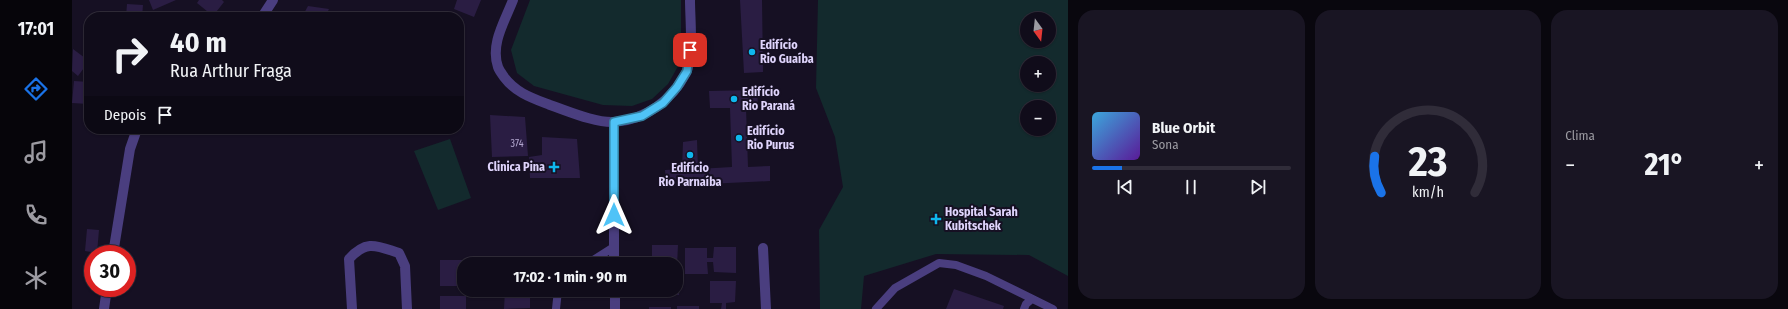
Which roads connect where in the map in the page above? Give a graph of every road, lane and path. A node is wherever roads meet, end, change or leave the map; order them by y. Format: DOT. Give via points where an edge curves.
graph roads {
  1 [pos="273,0"];
  2 [pos="513,0"];
  3 [pos="690,0"];
  4 [pos="265,12"];
  5 [pos="614,122"];
  6 [pos="135,134"];
  7 [pos="115,245"];
  8 [pos="614,247"];
  9 [pos="763,248"];
  10 [pos="598,257"];
  11 [pos="614,257"];
  12 [pos="106,297"];
  13 [pos="557,297"];
  14 [pos="615,297"];
  15 [pos="1032,299"];
  16 [pos="104,309"];
  17 [pos="352,309"];
  18 [pos="407,309"];
  19 [pos="556,309"];
  20 [pos="615,309"];
  21 [pos="766,309"];
  22 [pos="876,309"];
  23 [pos="1024,309"];
  24 [pos="1053,309"];
  1 -- 4 [label="street"];
  2 -- 5 [label="street" via="497,39 495,55 498,68 511,85 521,93 544,103 584,117"];
  3 -- 5 [label="street" via="690,50 687,71 663,103 642,116"];
  5 -- 8 [label="street"];
  6 -- 7 [label="street" via="130,149"];
  8 -- 10 [label="lane"];
  8 -- 11 [label="street"];
  9 -- 21 [label="street"];
  12 -- 16 [label="street"];
  13 -- 19 [label="lane"];
  14 -- 20 [label="street"];
  15 -- 22 [label="lane" via="986,276 956,265 939,264 895,288"];
  15 -- 23 [label="lane"];
  15 -- 24 [label="lane"];
  17 -- 18 [label="street" via="349,259 357,249 374,245 399,253 405,266"];
}
